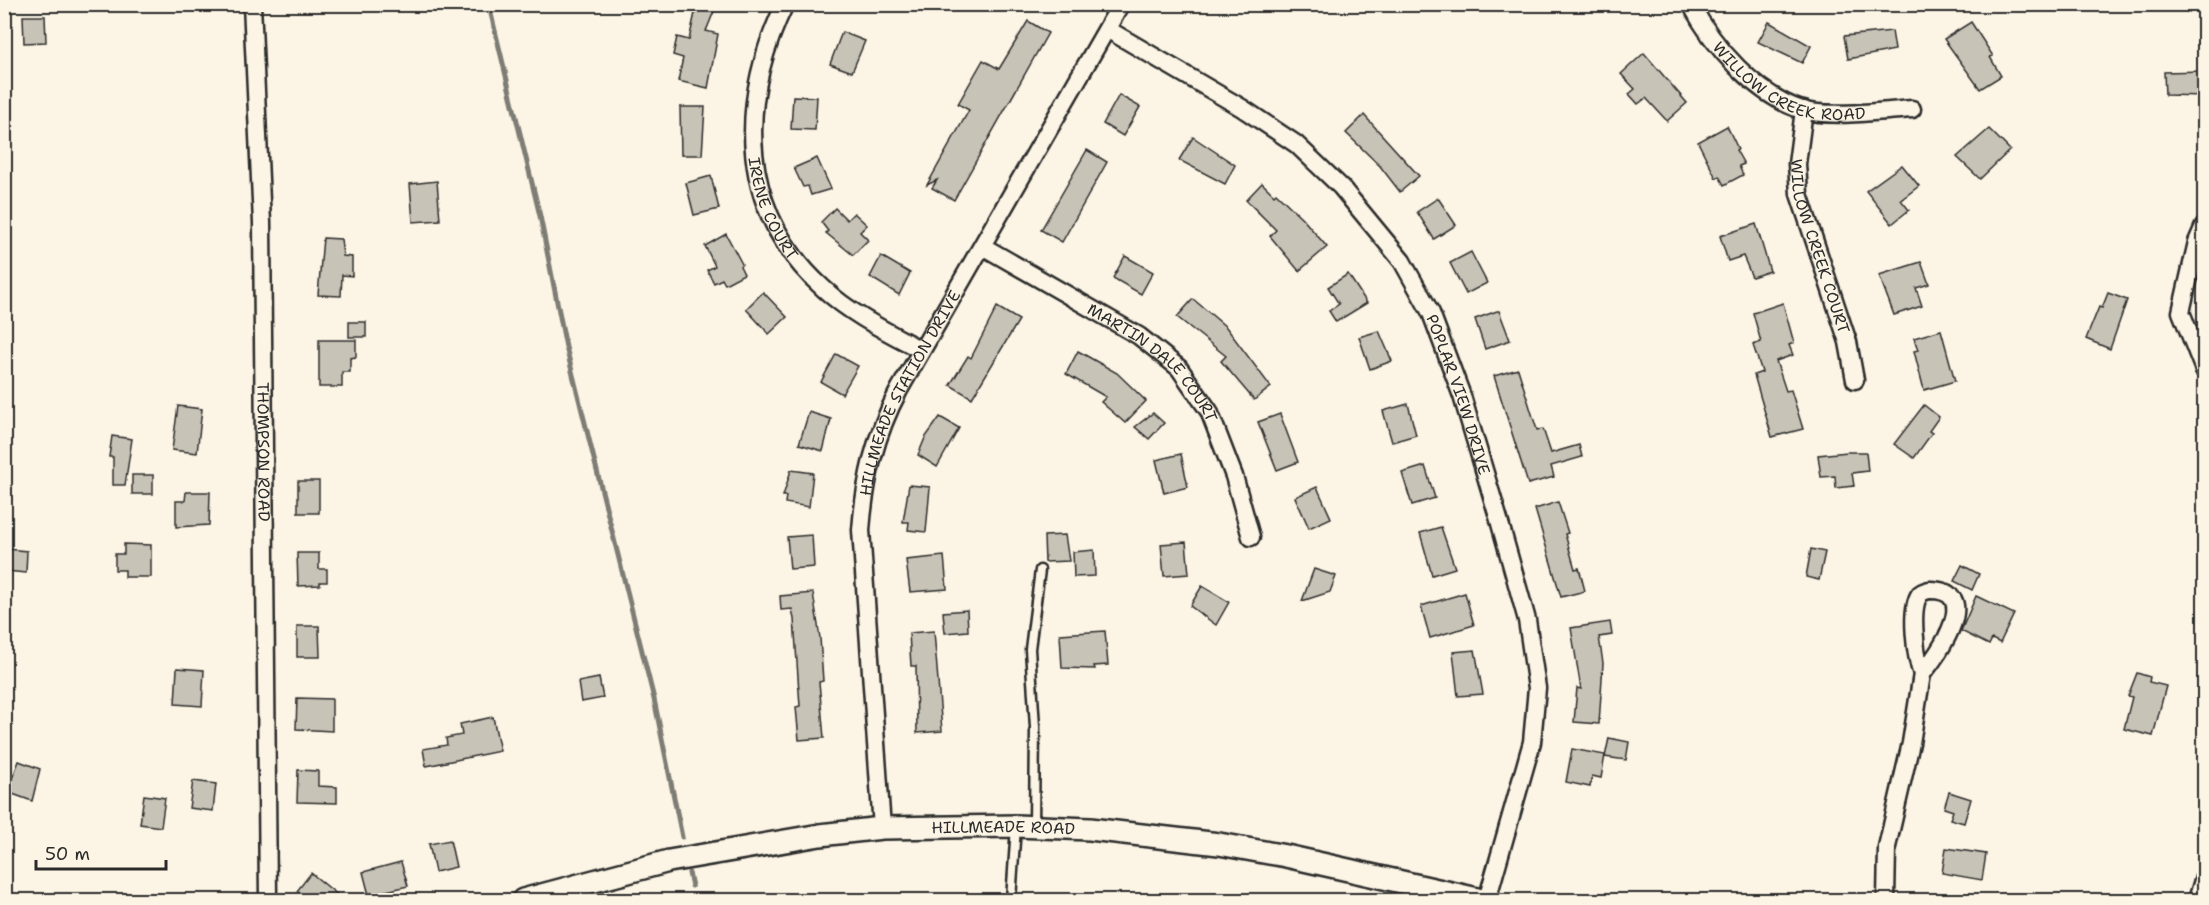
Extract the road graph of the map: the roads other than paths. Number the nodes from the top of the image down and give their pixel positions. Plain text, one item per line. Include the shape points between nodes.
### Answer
1 (252, 4) edge
2 (785, 4) edge
3 (1121, 4) edge
4 (1691, 4) edge
5 (1107, 29) junction
6 (1912, 109) dead end
7 (1804, 110) junction
8 (2205, 226) edge
9 (984, 247) junction
10 (921, 350) junction
11 (2205, 370) edge
12 (1855, 380) dead end
13 (1251, 537) dead end
14 (1040, 570) dead end
15 (1922, 674) dead end
16 (1025, 826) junction
17 (882, 828) junction
18 (2205, 877) edge
19 (268, 900) edge
20 (523, 900) edge
21 (1011, 900) edge
22 (1482, 900) edge
23 (1487, 900) edge
24 (1886, 900) edge
25 (2197, 900) edge

1 - 19 street, THOMPSON ROAD via 262,223
2 - 10 street, IRENE COURT via 762,59 752,118 754,159 772,216 789,249 822,288 851,310
3 - 5 street, HILLMEADE STATION DRIVE
4 - 7 street, WILLOW CREEK ROAD via 1708,32 1737,66 1776,98
5 - 9 street, HILLMEADE STATION DRIVE
5 - 23 street, POPLAR VIEW DRIVE via 1296,144 1341,187 1402,261 1431,313 1462,396 1499,520 1527,620 1536,677 1532,742
6 - 7 street, WILLOW CREEK ROAD
7 - 12 street, WILLOW CREEK COURT via 1797,164 1799,194 1848,342
8 - 11 street via 2197,242 2181,312
9 - 10 street, HILLMEADE STATION DRIVE
9 - 13 street, MARTIN DALE COURT via 1139,336 1179,368 1209,411 1234,476
10 - 17 street, HILLMEADE STATION DRIVE via 879,432 867,476 861,530
14 - 16 lane via 1030,649 1035,727
15 - 24 street via 1887,847
16 - 17 street, HILLMEADE ROAD
16 - 21 lane
16 - 22 street, HILLMEADE ROAD via 1101,830 1219,844 1286,855
17 - 20 street, HILLMEADE ROAD via 669,861
18 - 25 street

